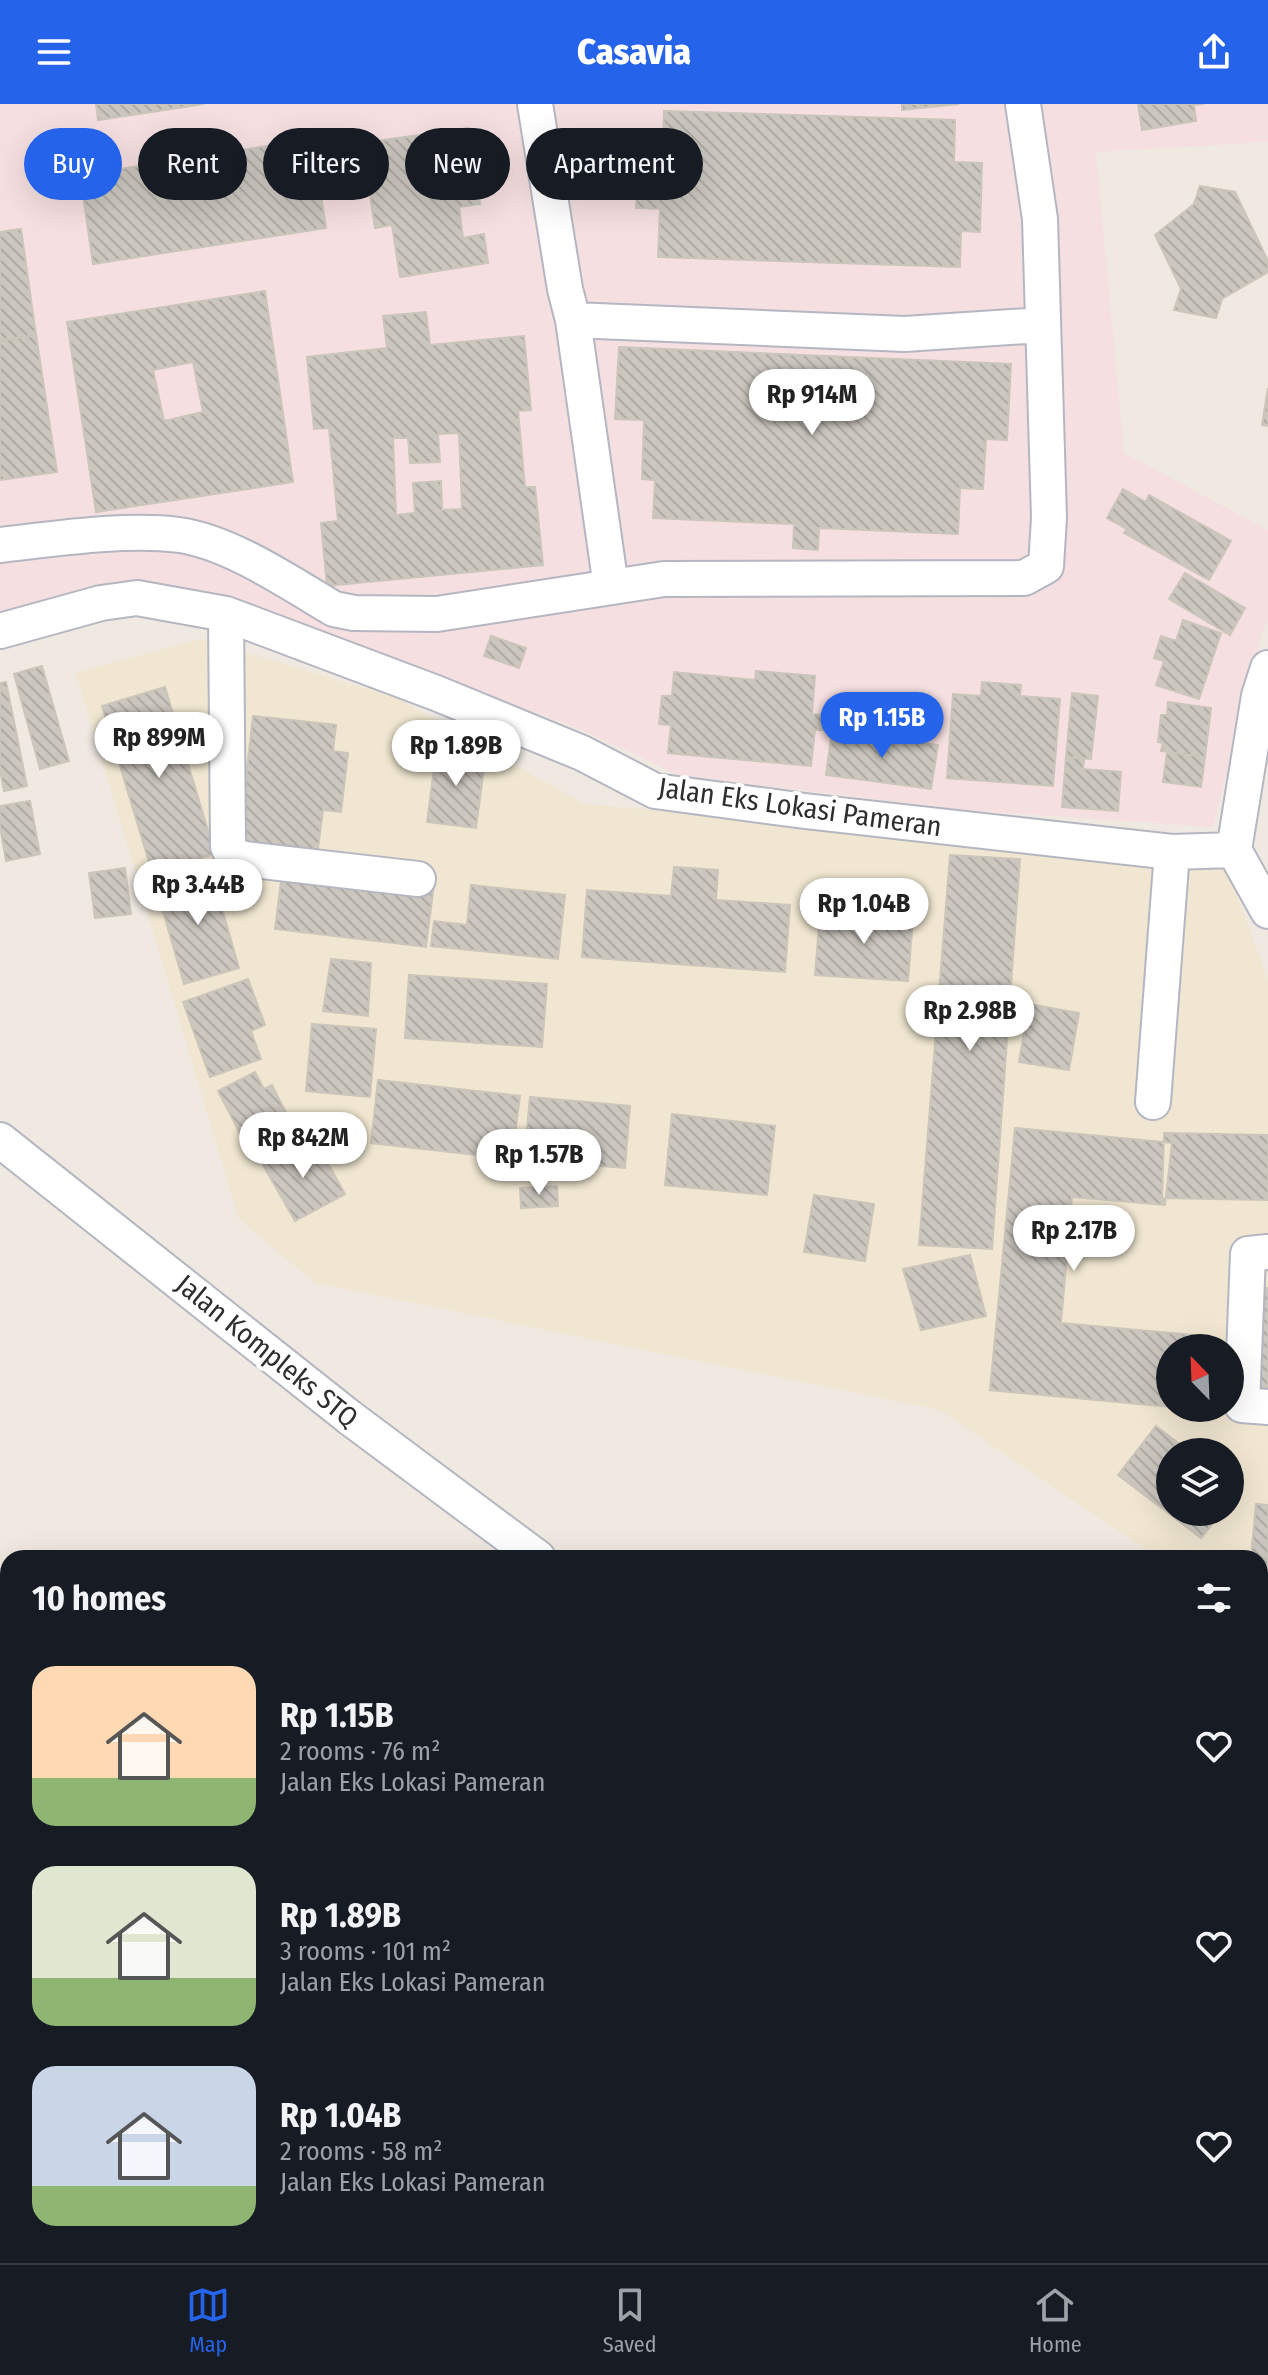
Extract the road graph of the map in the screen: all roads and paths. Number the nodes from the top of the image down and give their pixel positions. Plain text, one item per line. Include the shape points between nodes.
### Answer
1 (535, 104) edge
2 (1023, 104) edge
3 (573, 320) junction
4 (1042, 325) junction
5 (0, 545) edge
6 (611, 587) junction
7 (226, 614) junction
8 (0, 631) edge
9 (1263, 682) edge
10 (1234, 850) junction
11 (1172, 852) junction
12 (418, 879) dead end
13 (1268, 911) edge
14 (1153, 1102) dead end
15 (0, 1140) edge
16 (1268, 1252) edge
17 (1268, 1407) edge
18 (527, 1550) edge

1 - 3 street
2 - 4 street via 1040,219
3 - 4 street via 905,334
3 - 6 street
4 - 6 street via 1046,566 1024,578 664,579
5 - 6 street via 137,533 181,535 228,549 334,609 354,613 437,614
7 - 8 street, Jalan Eks Lokasi Pameran via 137,598
7 - 11 street, Jalan Eks Lokasi Pameran via 582,753 655,791
7 - 12 street via 232,855
9 - 10 street
10 - 11 street, Jalan Eks Lokasi Pameran
10 - 13 street
11 - 14 street
15 - 18 street, Jalan Kompleks STQ via 349,1417
16 - 17 street via 1248,1254 1242,1405

